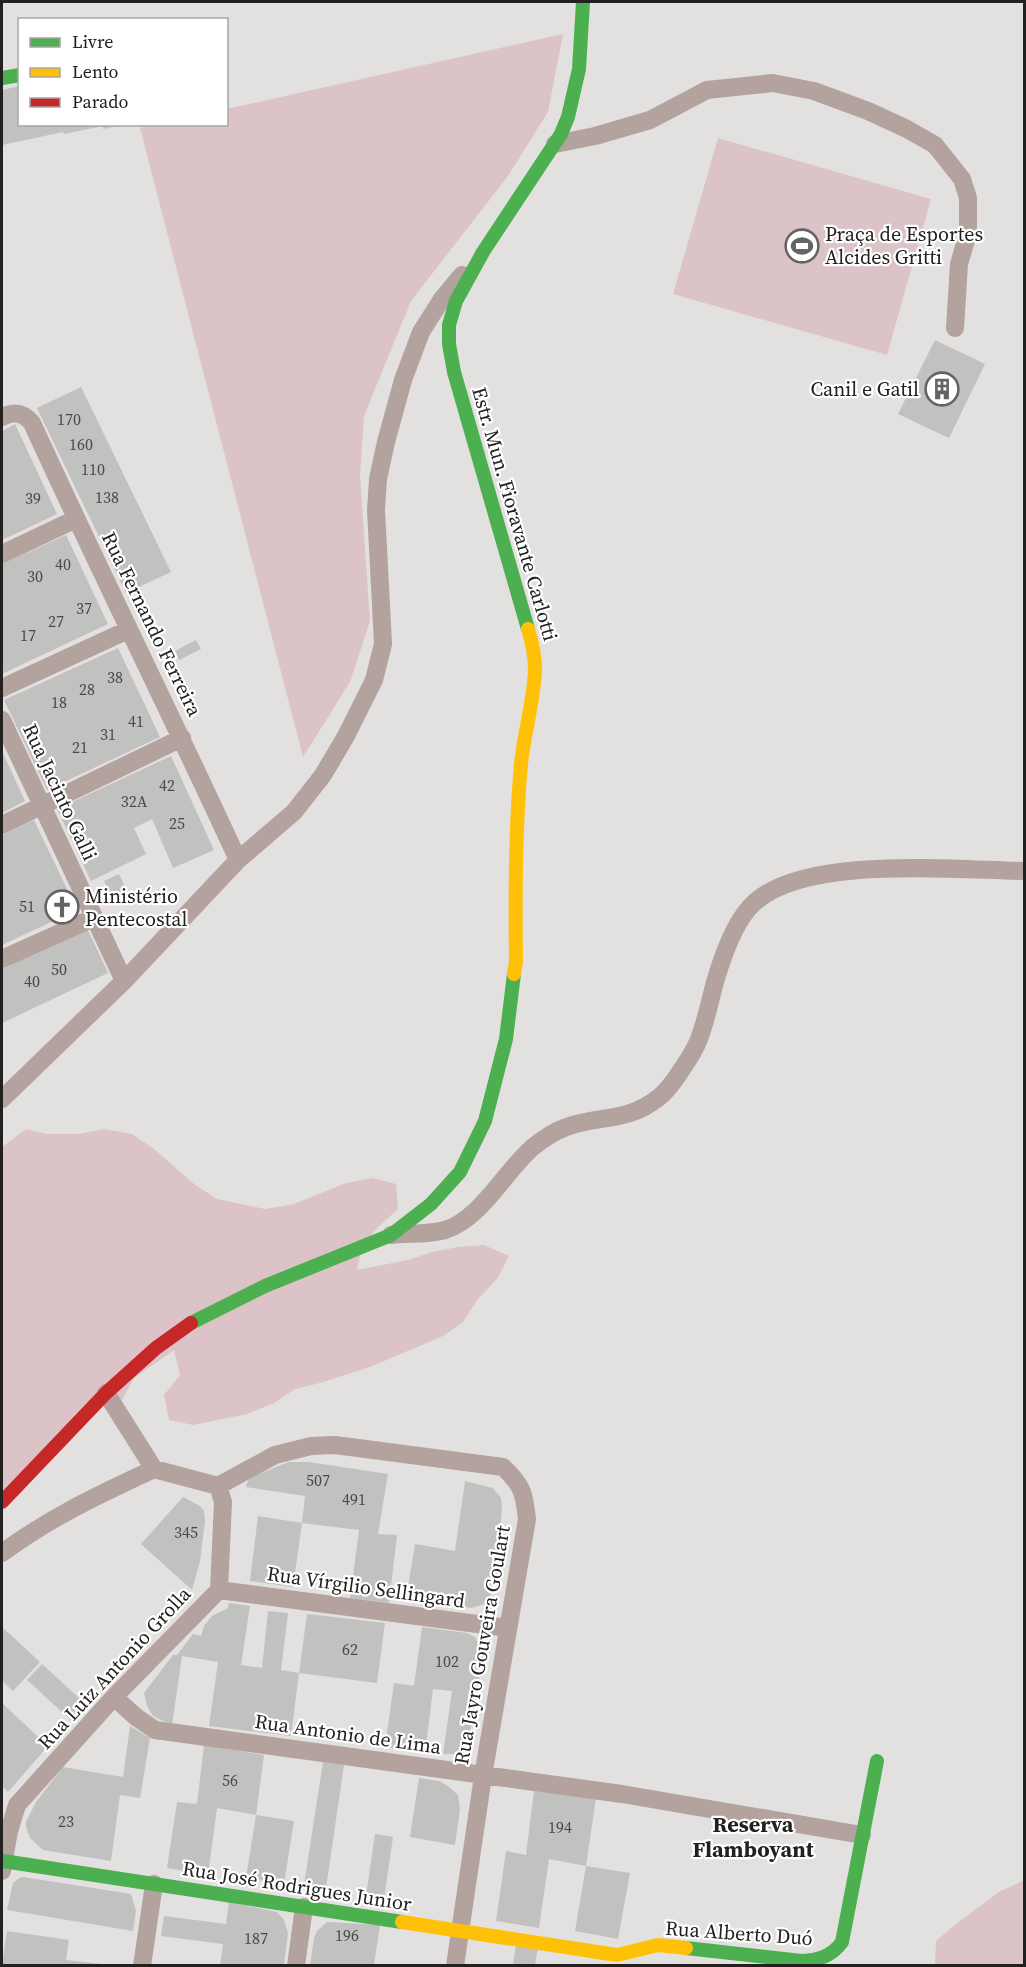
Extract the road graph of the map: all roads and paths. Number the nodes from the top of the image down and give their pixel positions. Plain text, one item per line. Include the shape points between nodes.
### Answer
1 (583, 2) edge
2 (18, 75) edge
3 (2, 78) edge
4 (555, 144) junction
5 (483, 252) junction
6 (955, 328) dead end
7 (10, 415) edge
8 (76, 519) junction
9 (2, 554) edge
10 (128, 630) junction
11 (2, 688) edge
12 (2, 720) edge
13 (182, 738) junction
14 (41, 807) junction
15 (2, 825) edge
16 (238, 861) junction
17 (1024, 871) edge
18 (93, 918) junction
19 (2, 959) edge
20 (124, 981) junction
21 (2, 1099) edge
22 (391, 1235) junction
23 (106, 1393) junction
24 (154, 1469) junction
25 (218, 1486) junction
26 (2, 1502) edge
27 (2, 1554) edge
28 (219, 1590) junction
29 (508, 1628) junction
30 (114, 1697) junction
31 (878, 1761) dead end
32 (483, 1776) junction
33 (862, 1835) junction
34 (2, 1866) edge
35 (153, 1884) junction
36 (304, 1906) junction
37 (460, 1930) junction
38 (586, 1949) joint
39 (142, 1965) edge
40 (296, 1965) edge
41 (455, 1965) edge

1 - 4 street, Estr. Mun. Fioravante Carlotti via 576,96
2 - 3 street
4 - 5 street, Estr. Mun. Fioravante Carlotti
4 - 6 street via 650,120 707,90 773,84 814,91 897,124 935,145 962,179 968,198 968,233 959,264
5 - 16 street via 442,298 421,332 386,442 376,510 383,644 374,680 323,775 294,812
5 - 22 street, Estr. Mun. Fioravante Carlotti via 456,301 449,325 449,344 534,650 536,670 517,814 516,962 506,1039 485,1121 459,1172 431,1204
7 - 8 street, Rua Fernando Ferreira via 26,416 32,423
8 - 9 street
8 - 10 street, Rua Fernando Ferreira
10 - 11 street
10 - 13 street, Rua Fernando Ferreira
12 - 14 street, Rua Jacinto Galli
13 - 14 street
13 - 16 street, Rua Fernando Ferreira
14 - 15 street
14 - 18 street, Rua Jacinto Galli
16 - 20 street
17 - 22 street via 929,868 847,872 807,877 769,891 742,918 717,974 699,1041 658,1098 630,1113 565,1127 547,1136 456,1225
18 - 19 street
18 - 20 street, Rua Jacinto Galli
20 - 21 street
22 - 23 street, Estr. Mun. Fioravante Carlotti via 265,1286 197,1319 156,1348
23 - 24 street
23 - 26 street, Estr. Mun. Fioravante Carlotti
24 - 25 street
24 - 27 street via 87,1500 34,1530
25 - 28 street, Rua Luiz Antonio Grolla via 223,1502
25 - 29 street, Rua Jayro Gouveira Goulart via 275,1455 311,1446 335,1445 503,1467 517,1480 524,1495 527,1519
28 - 29 street, Rua Vírgilio Sellingard
28 - 30 street, Rua Luiz Antonio Grolla
29 - 32 street, Rua Jayro Gouveira Goulart
30 - 32 street, Rua Antonio de Lima via 154,1730
30 - 34 street, Rua Luiz Antonio Grolla via 17,1805
31 - 33 street, Rua Alberto Duó
32 - 33 street, Rua Antonio de Lima via 622,1794
32 - 37 street, Rua Jayro Gouveira Goulart
33 - 38 street, Rua Alberto Duó via 842,1942 827,1957 802,1962 658,1945 617,1955
34 - 35 street, Rua José Rodrigues Junior
35 - 36 street, Rua José Rodrigues Junior
35 - 39 street
36 - 37 street, Rua José Rodrigues Junior
36 - 40 street
37 - 38 street, Rua José Rodrigues Junior
37 - 41 street, Rua Jayro Gouveira Goulart

